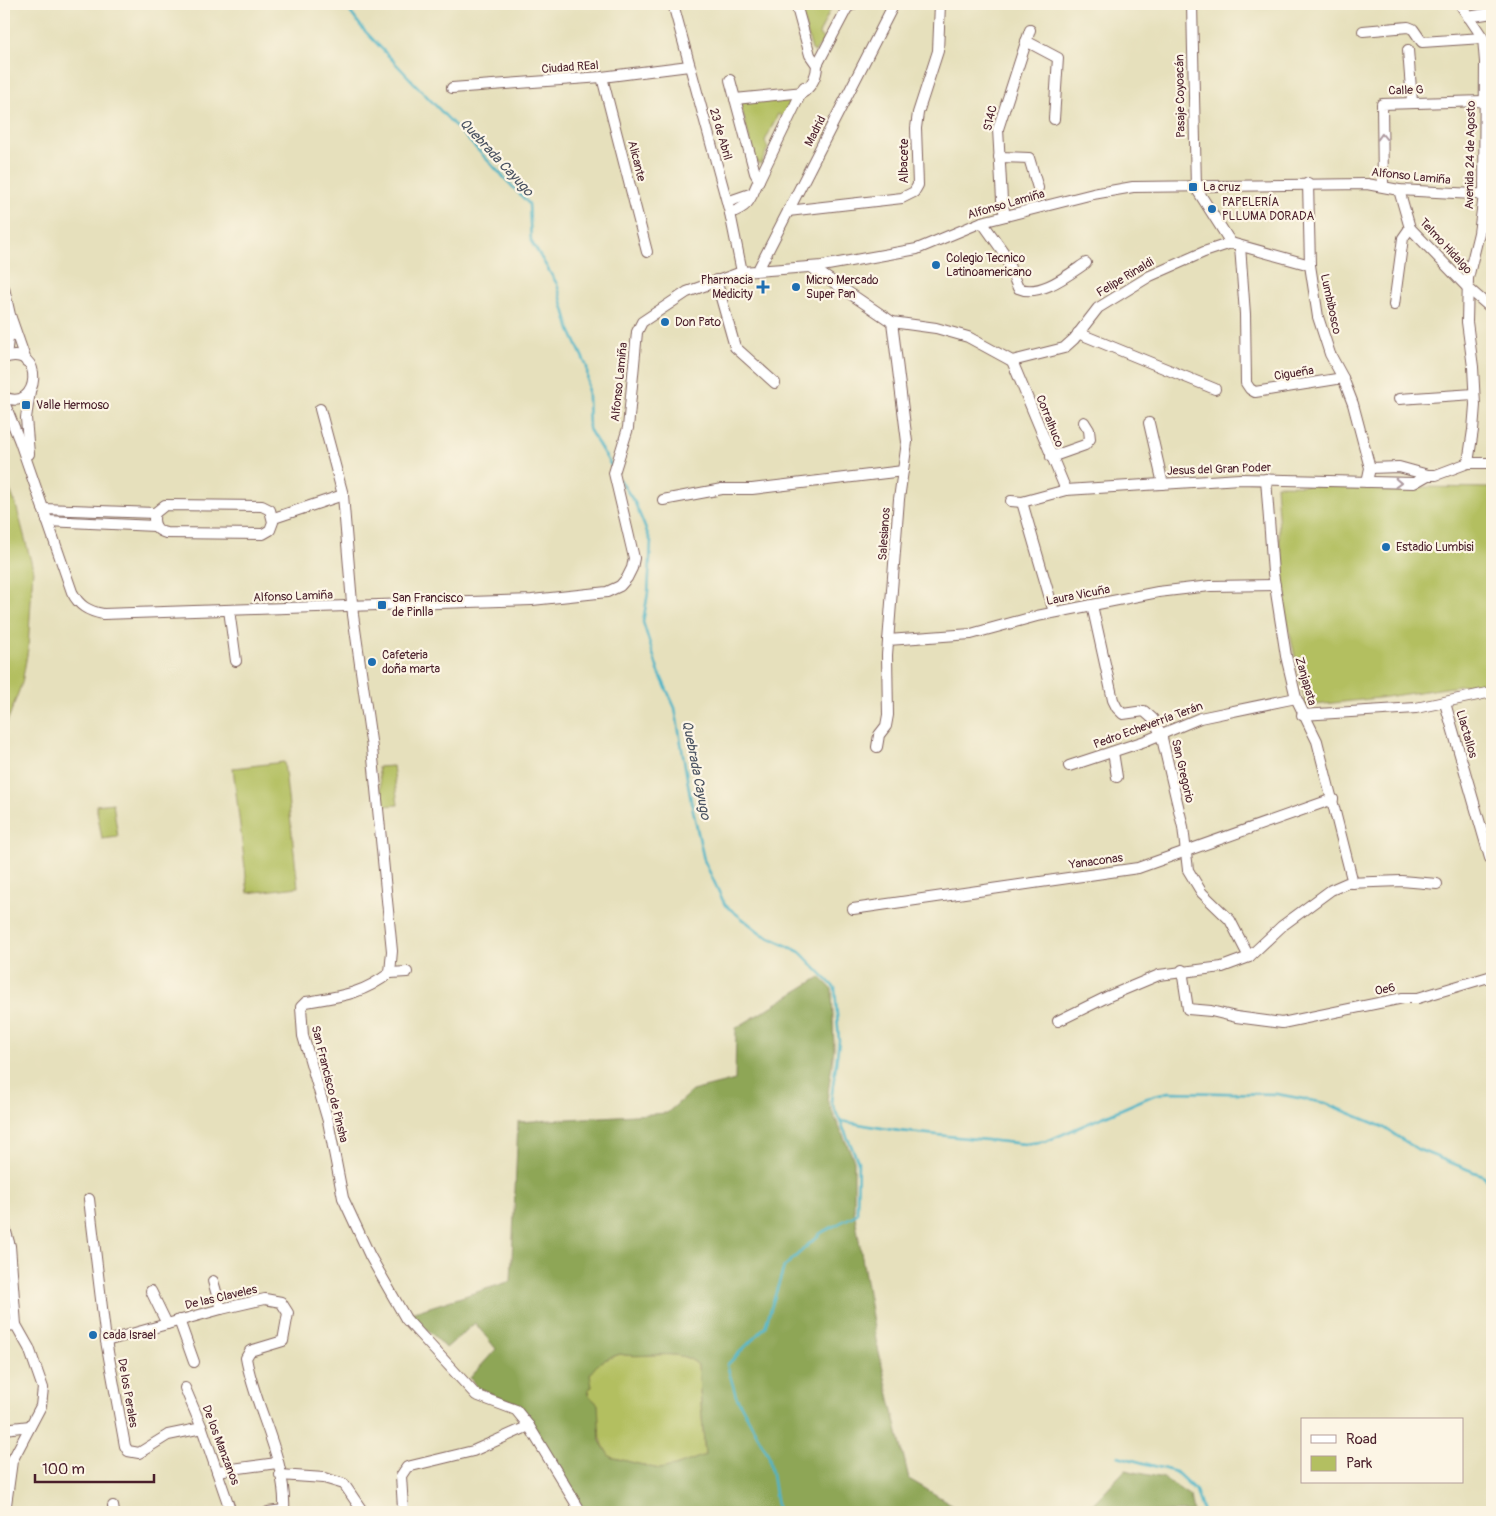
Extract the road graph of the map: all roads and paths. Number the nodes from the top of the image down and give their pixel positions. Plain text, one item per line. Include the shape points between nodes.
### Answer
1 (673, 4) edge
2 (796, 4) edge
3 (894, 4) edge
4 (940, 4) edge
5 (1192, 4) edge
6 (1460, 4) edge
7 (848, 5) edge
8 (1492, 13) edge
9 (1468, 17) junction
10 (1030, 30) dead end
11 (1363, 31) dead end
12 (1483, 38) junction
13 (1026, 41) junction
14 (1408, 50) dead end
15 (1489, 62) edge
16 (817, 65) junction
17 (689, 66) junction
18 (602, 77) junction
19 (730, 80) dead end
20 (452, 88) dead end
21 (804, 92) junction
22 (735, 98) junction
23 (1484, 101) junction
24 (1412, 102) junction
25 (1054, 119) dead end
26 (999, 157) junction
27 (759, 180) junction
28 (1308, 183) junction
29 (1383, 186) junction
30 (1038, 188) dead end
31 (1196, 188) junction
32 (1399, 190) junction
33 (752, 193) junction
34 (1488, 195) edge
35 (727, 202) junction
36 (788, 211) junction
37 (730, 213) junction
38 (1005, 216) junction
39 (982, 222) junction
40 (1410, 228) junction
41 (1236, 245) junction
42 (647, 252) dead end
43 (1086, 264) dead end
44 (1310, 265) junction
45 (811, 267) junction
46 (758, 270) junction
47 (742, 272) junction
48 (716, 280) junction
49 (4, 288) edge
50 (1468, 288) junction
51 (1394, 305) dead end
52 (1492, 309) edge
53 (7, 317) edge
54 (892, 322) junction
55 (1078, 334) junction
56 (5, 358) edge
57 (26, 361) junction
58 (1012, 361) junction
59 (1343, 378) junction
60 (775, 383) dead end
61 (1215, 389) dead end
62 (30, 391) junction
63 (1474, 394) junction
64 (4, 397) edge
65 (1399, 399) dead end
66 (4, 402) edge
67 (320, 409) dead end
68 (1084, 422) dead end
69 (1149, 423) dead end
70 (1051, 457) junction
71 (1468, 462) junction
72 (1492, 463) edge
73 (1370, 468) junction
74 (903, 471) junction
75 (1428, 475) junction
76 (1266, 480) junction
77 (1367, 482) junction
78 (1163, 484) junction
79 (1066, 490) junction
80 (37, 491) junction
81 (343, 495) junction
82 (663, 500) dead end
83 (1011, 501) dead end
84 (1022, 502) junction
85 (43, 509) junction
86 (155, 513) junction
87 (274, 518) junction
88 (47, 521) junction
89 (155, 526) junction
90 (1275, 585) junction
91 (1092, 605) junction
92 (353, 607) junction
93 (229, 610) junction
94 (1054, 612) junction
95 (888, 640) junction
96 (236, 661) dead end
97 (1492, 692) edge
98 (1296, 698) junction
99 (1444, 703) junction
100 (1302, 715) junction
101 (1162, 734) junction
102 (877, 747) dead end
103 (1113, 752) junction
104 (1069, 766) dead end
105 (1116, 777) dead end
106 (1333, 799) junction
107 (1187, 851) junction
108 (1490, 858) dead end
109 (1353, 883) junction
110 (1437, 884) dead end
111 (853, 909) dead end
112 (1249, 957) junction
113 (1182, 970) junction
114 (407, 972) dead end
115 (390, 973) junction
116 (1492, 976) edge
117 (1058, 1021) dead end
118 (89, 1199) dead end
119 (4, 1225) edge
120 (213, 1281) dead end
121 (152, 1291) dead end
122 (221, 1308) junction
123 (179, 1320) junction
124 (167, 1324) junction
125 (16, 1325) junction
126 (4, 1326) edge
127 (106, 1341) junction
128 (194, 1362) dead end
129 (185, 1388) dead end
130 (30, 1426) junction
131 (529, 1426) junction
132 (202, 1428) junction
133 (4, 1429) edge
134 (277, 1462) junction
135 (217, 1471) junction
136 (280, 1475) junction
137 (284, 1511) edge
138 (4, 1512) edge
139 (231, 1512) edge
140 (268, 1512) edge
141 (363, 1512) edge
142 (401, 1512) edge
143 (581, 1512) edge

1 - 17 street, 23 de Abril
2 - 16 street via 810,55
3 - 36 street, Madrid
4 - 36 street, Albacete via 938,51 918,113 918,185 914,192 902,198
5 - 31 street, Pasaje Coyoacán
6 - 9 street
7 - 16 street
8 - 9 street
9 - 12 street
10 - 13 street, S14C
11 - 12 street via 1408,26 1422,42
12 - 15 street, Avenida 24 de Agosto
13 - 25 street via 1058,58
13 - 26 street, S14C via 998,129
14 - 24 street
15 - 23 street, Avenida 24 de Agosto
16 - 21 street via 811,69
17 - 18 street, Ciudad REal
17 - 35 street, 23 de Abril
18 - 20 street, Ciudad REal
18 - 42 street, Alicante
19 - 22 street
21 - 22 street
21 - 27 street
22 - 27 street
23 - 24 street, Calle G
23 - 34 street, Avenida 24 de Agosto
29 -> 24 street, Calle G via 1381,106 1385,102
26 - 30 street via 1030,158
26 - 38 street, S14C
27 - 33 street
28 - 29 street, Alfonso Lamiña
28 - 31 street, Alfonso Lamiña
28 - 44 street, Lumbibosco
29 - 32 street, Alfonso Lamiña
31 - 38 street, Alfonso Lamiña via 1133,187
31 - 41 street
32 - 34 street, Alfonso Lamiña
32 - 40 street, Telmo Hidalgo
33 - 35 street
33 - 37 street via 752,200
34 - 50 street, Avenida 24 de Agosto
35 - 37 street, 23 de Abril
36 - 46 street, Madrid
37 - 47 street, 23 de Abril
38 - 39 street, Alfonso Lamiña
39 - 43 street via 1004,252 1018,288 1022,290 1046,287
39 - 45 street, Alfonso Lamiña via 917,249
40 - 50 street, Telmo Hidalgo
40 - 51 street via 1403,238
41 - 44 street
41 - 55 street, Felipe Rinaldi via 1195,255 1150,276 1098,308
41 - 59 street, Cigueña via 1245,314 1246,384 1250,390 1255,392
44 - 59 street, Lumbibosco via 1318,318 1330,354
45 - 46 street, Alfonso Lamiña
45 - 54 street
46 - 47 street, Alfonso Lamiña
47 - 48 street, Alfonso Lamiña
48 - 60 street via 735,348
48 - 92 street, Alfonso Lamiña via 687,292 642,322 637,332 628,428 615,469 634,558 632,568 620,586 606,592 532,600
49 - 53 street
50 - 52 street, Telmo Hidalgo
50 - 63 street, Avenida 24 de Agosto via 1467,322
53 - 56 street
53 - 57 street, Alfonso Lamiña
54 - 58 street via 936,328 968,337
54 - 74 street, Salesianos via 906,442
55 - 58 street, Felipe Rinaldi via 1064,348
55 - 61 street
56 - 57 street via 16,356
57 - 62 street, Alfonso Lamiña via 34,375
58 - 70 street, Corralhuco
59 - 73 street, Lumbibosco
62 - 64 street via 16,399
62 - 80 street, Alfonso Lamiña via 26,406 26,434
63 - 65 street
63 - 71 street, Avenida 24 de Agosto
66 - 80 street, Alfonso Lamiña
67 - 81 street
68 - 70 street via 1090,439 1085,445
69 - 78 street
70 - 79 street, Corralhuco
71 - 72 street, Jesus del Gran Poder
71 - 75 street, Jesus del Gran Poder
73 - 75 street via 1400,467
73 - 77 street, Lumbibosco
74 - 82 street via 752,489 722,489
74 - 95 street, Salesianos
77 -> 75 street, Jesus del Gran Poder via 1414,483
76 - 77 street, Jesus del Gran Poder
76 - 78 street, Jesus del Gran Poder
76 - 90 street, Zanjapata
78 - 79 street, Jesus del Gran Poder
79 - 84 street, Jesus del Gran Poder
80 - 85 street, Alfonso Lamiña
81 - 87 street
81 - 92 street
83 - 84 street, Jesus del Gran Poder
84 - 94 street
85 - 86 street
85 - 88 street, Alfonso Lamiña
86 - 87 street via 165,506 262,506 270,510
86 - 89 street
87 - 89 street via 272,526 263,534 166,534
88 - 89 street
88 - 93 street, Alfonso Lamiña via 76,601 91,612
90 - 91 street, Laura Vicuña via 1210,586
90 - 98 street, Zanjapata
91 - 94 street, Laura Vicuña
91 - 101 street, San Gregorio via 1117,708 1123,714 1144,711
92 - 93 street, Alfonso Lamiña
92 - 115 street via 372,748 392,951
93 - 96 street
94 - 95 street, Laura Vicuña via 971,634
95 - 102 street, Salesianos via 888,715
97 - 99 street
98 - 100 street, Zanjapata
98 - 101 street, Pedro Echeverría Terán via 1200,718
99 - 100 street via 1416,708
99 - 108 street, Llactallos
100 - 106 street, Zanjapata via 1317,741
101 - 103 street, Pedro Echeverría Terán
101 - 107 street, San Gregorio
103 - 104 street, Pedro Echeverría Terán
103 - 105 street
106 - 107 street, Yanaconas
106 - 109 street, Zanjapata
107 - 111 street, Yanaconas via 1138,868
107 - 112 street, San Gregorio via 1185,861 1194,883 1230,920
109 - 110 street via 1402,881
109 - 112 street via 1331,890 1282,926
112 - 113 street via 1222,967
113 - 116 street, Oe6 via 1188,1009 1282,1022 1402,998 1418,998
113 - 117 street via 1134,984
114 - 115 street
115 - 131 street, San Francisco de Pinsha via 370,987 350,995 306,1002 301,1008 303,1036 328,1120 343,1198 370,1256 406,1319 476,1395 516,1410
118 - 127 street, De los Perales
119 - 125 street via 10,1246
120 - 122 street
121 - 124 street
122 - 123 street, De las Claveles
122 - 134 street, De las Claveles via 265,1299 281,1302 288,1313 283,1341 250,1351 246,1358 248,1374
123 - 124 street, De las Claveles
123 - 128 street
124 - 127 street, De las Claveles
125 - 126 street
125 - 130 street via 29,1348 43,1388 41,1406
127 - 132 street, De los Perales via 123,1441 128,1451 139,1453 168,1435
129 - 132 street, De los Manzanos
130 - 133 street
130 - 138 street via 12,1461
131 - 142 street via 472,1451 407,1467 401,1476
131 - 143 street, San Francisco de Pinsha
132 - 135 street, De los Manzanos
134 - 135 street
134 - 136 street, De las Claveles
135 - 139 street, De los Manzanos
136 - 137 street, De las Claveles
136 - 141 street via 324,1478 344,1484
137 - 140 street

